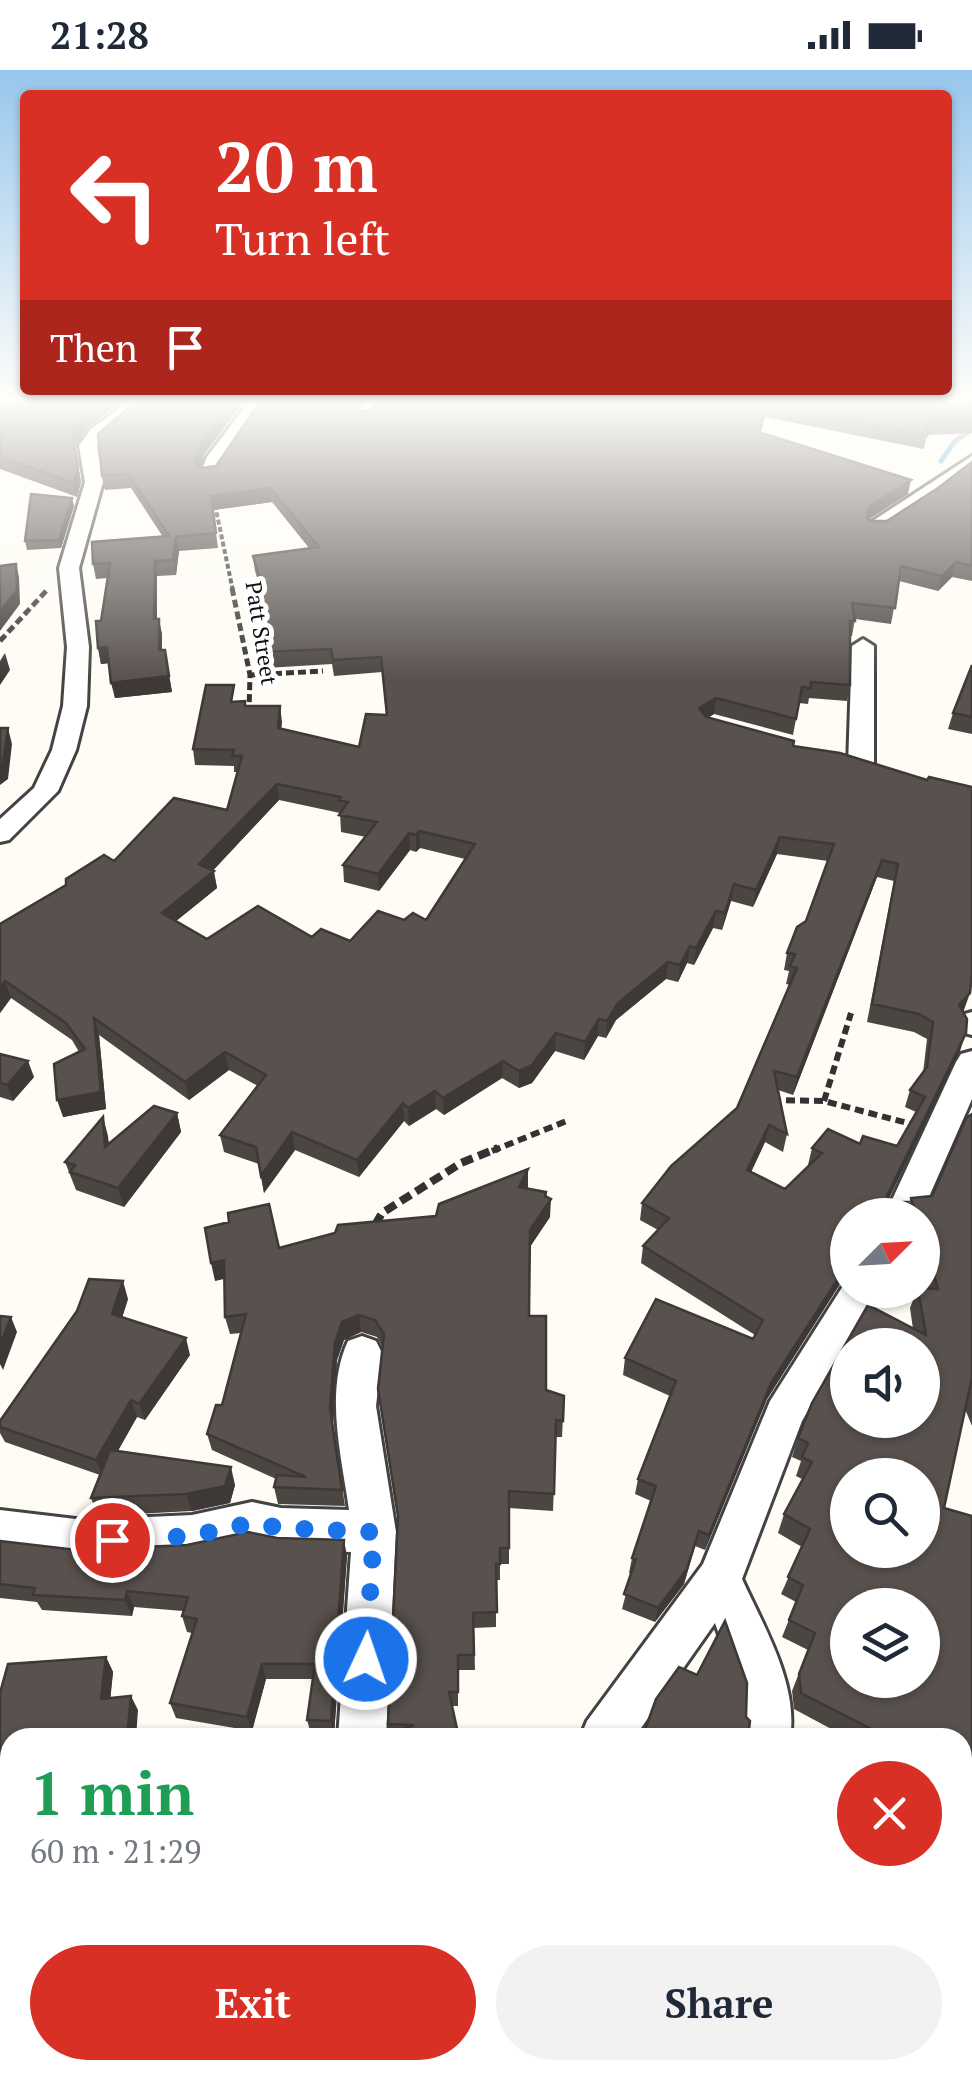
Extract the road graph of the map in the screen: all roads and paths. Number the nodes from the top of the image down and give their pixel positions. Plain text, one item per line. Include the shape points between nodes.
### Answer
1 (91, 493) edge
2 (213, 493) edge
3 (926, 493) edge
4 (875, 528) edge
5 (68, 568) junction
6 (0, 641) edge
7 (863, 646) dead end
8 (323, 671) dead end
9 (250, 675) junction
10 (248, 712) edge
11 (861, 766) edge
12 (0, 834) edge
13 (851, 1013) dead end
14 (972, 1062) edge
15 (824, 1101) junction
16 (756, 1106) edge
17 (568, 1120) dead end
18 (939, 1131) junction
19 (911, 1198) edge
20 (373, 1228) edge
21 (847, 1308) edge
22 (362, 1353) dead end
23 (0, 1530) edge
24 (374, 1532) junction
25 (719, 1580) junction
26 (363, 1728) edge
27 (611, 1728) edge
28 (770, 1728) edge

1 - 5 street
2 - 9 path, Patt Street
3 - 4 street
5 - 6 path
5 - 12 street via 78,647 64,750 45,791
7 - 11 street
8 - 9 path
9 - 10 path, Patt Street
13 - 15 path
14 - 18 street
15 - 16 path via 775,1099
15 - 18 path
17 - 20 path via 461,1163 382,1213
18 - 19 street
21 - 25 street via 784,1414
22 - 24 street via 356,1406
23 - 24 street via 84,1541 192,1536 252,1523
24 - 26 street
25 - 27 street
25 - 28 street

